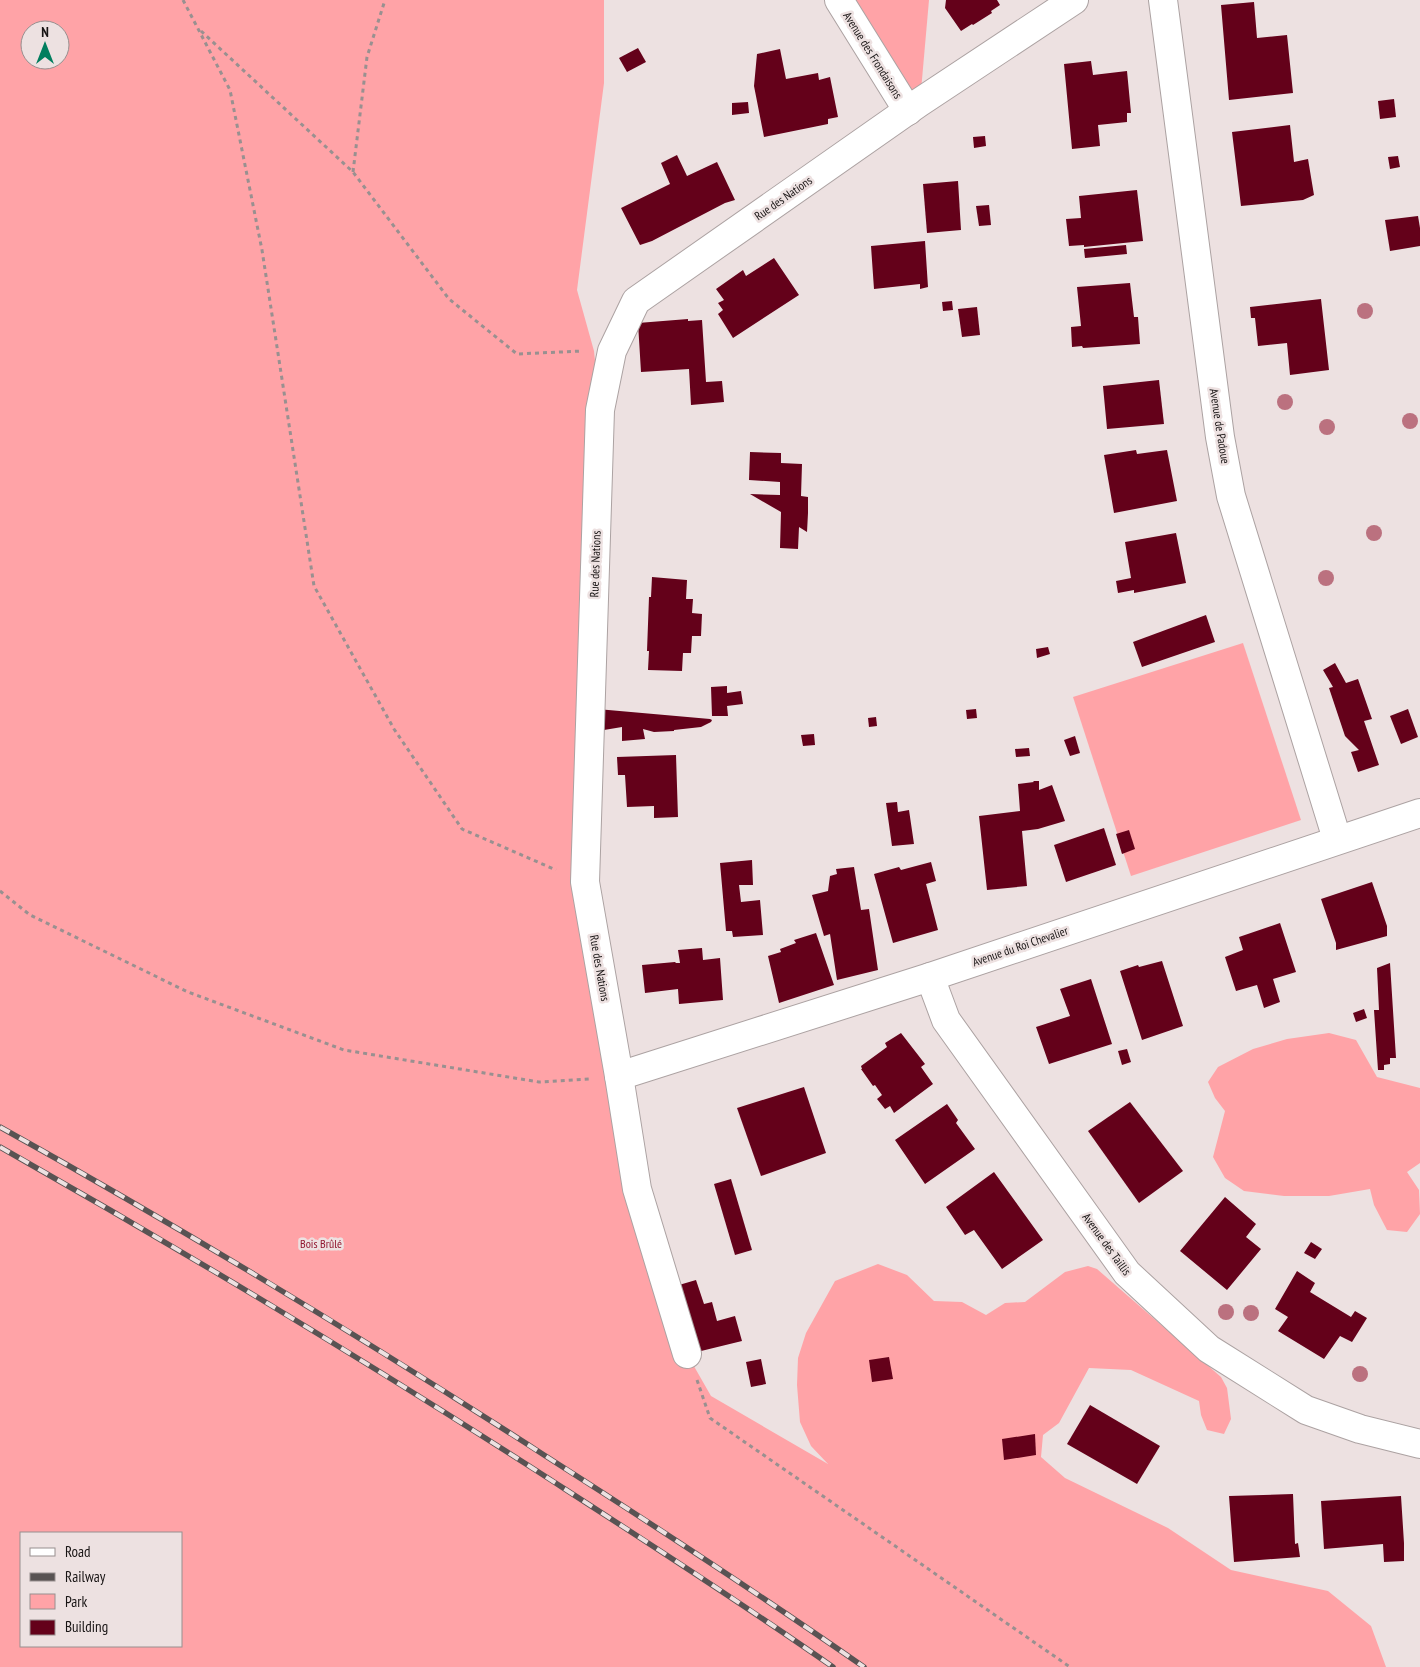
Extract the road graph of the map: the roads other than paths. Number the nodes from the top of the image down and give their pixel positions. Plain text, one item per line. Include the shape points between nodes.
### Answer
1 (839, 0) edge
2 (1074, 0) edge
3 (1163, 0) edge
4 (908, 111) junction
5 (1420, 812) edge
6 (1337, 839) junction
7 (930, 977) junction
8 (619, 1076) junction
9 (687, 1354) road end
10 (1420, 1444) edge

1 - 4 street, Avenue des Frondaisons
2 - 4 street, Rue des Nations
3 - 6 street, Avenue de Padoue via 1220,437 1231,496
4 - 8 street, Rue des Nations via 636,300 612,351 600,410 585,882
5 - 6 street, Avenue du Roi Chevalier
6 - 7 street, Avenue du Roi Chevalier
7 - 8 street, Avenue du Roi Chevalier
7 - 10 street, Avenue des Taillis via 946,1020 1127,1273 1209,1349 1306,1410 1360,1429
8 - 9 street, Rue des Nations via 637,1189

